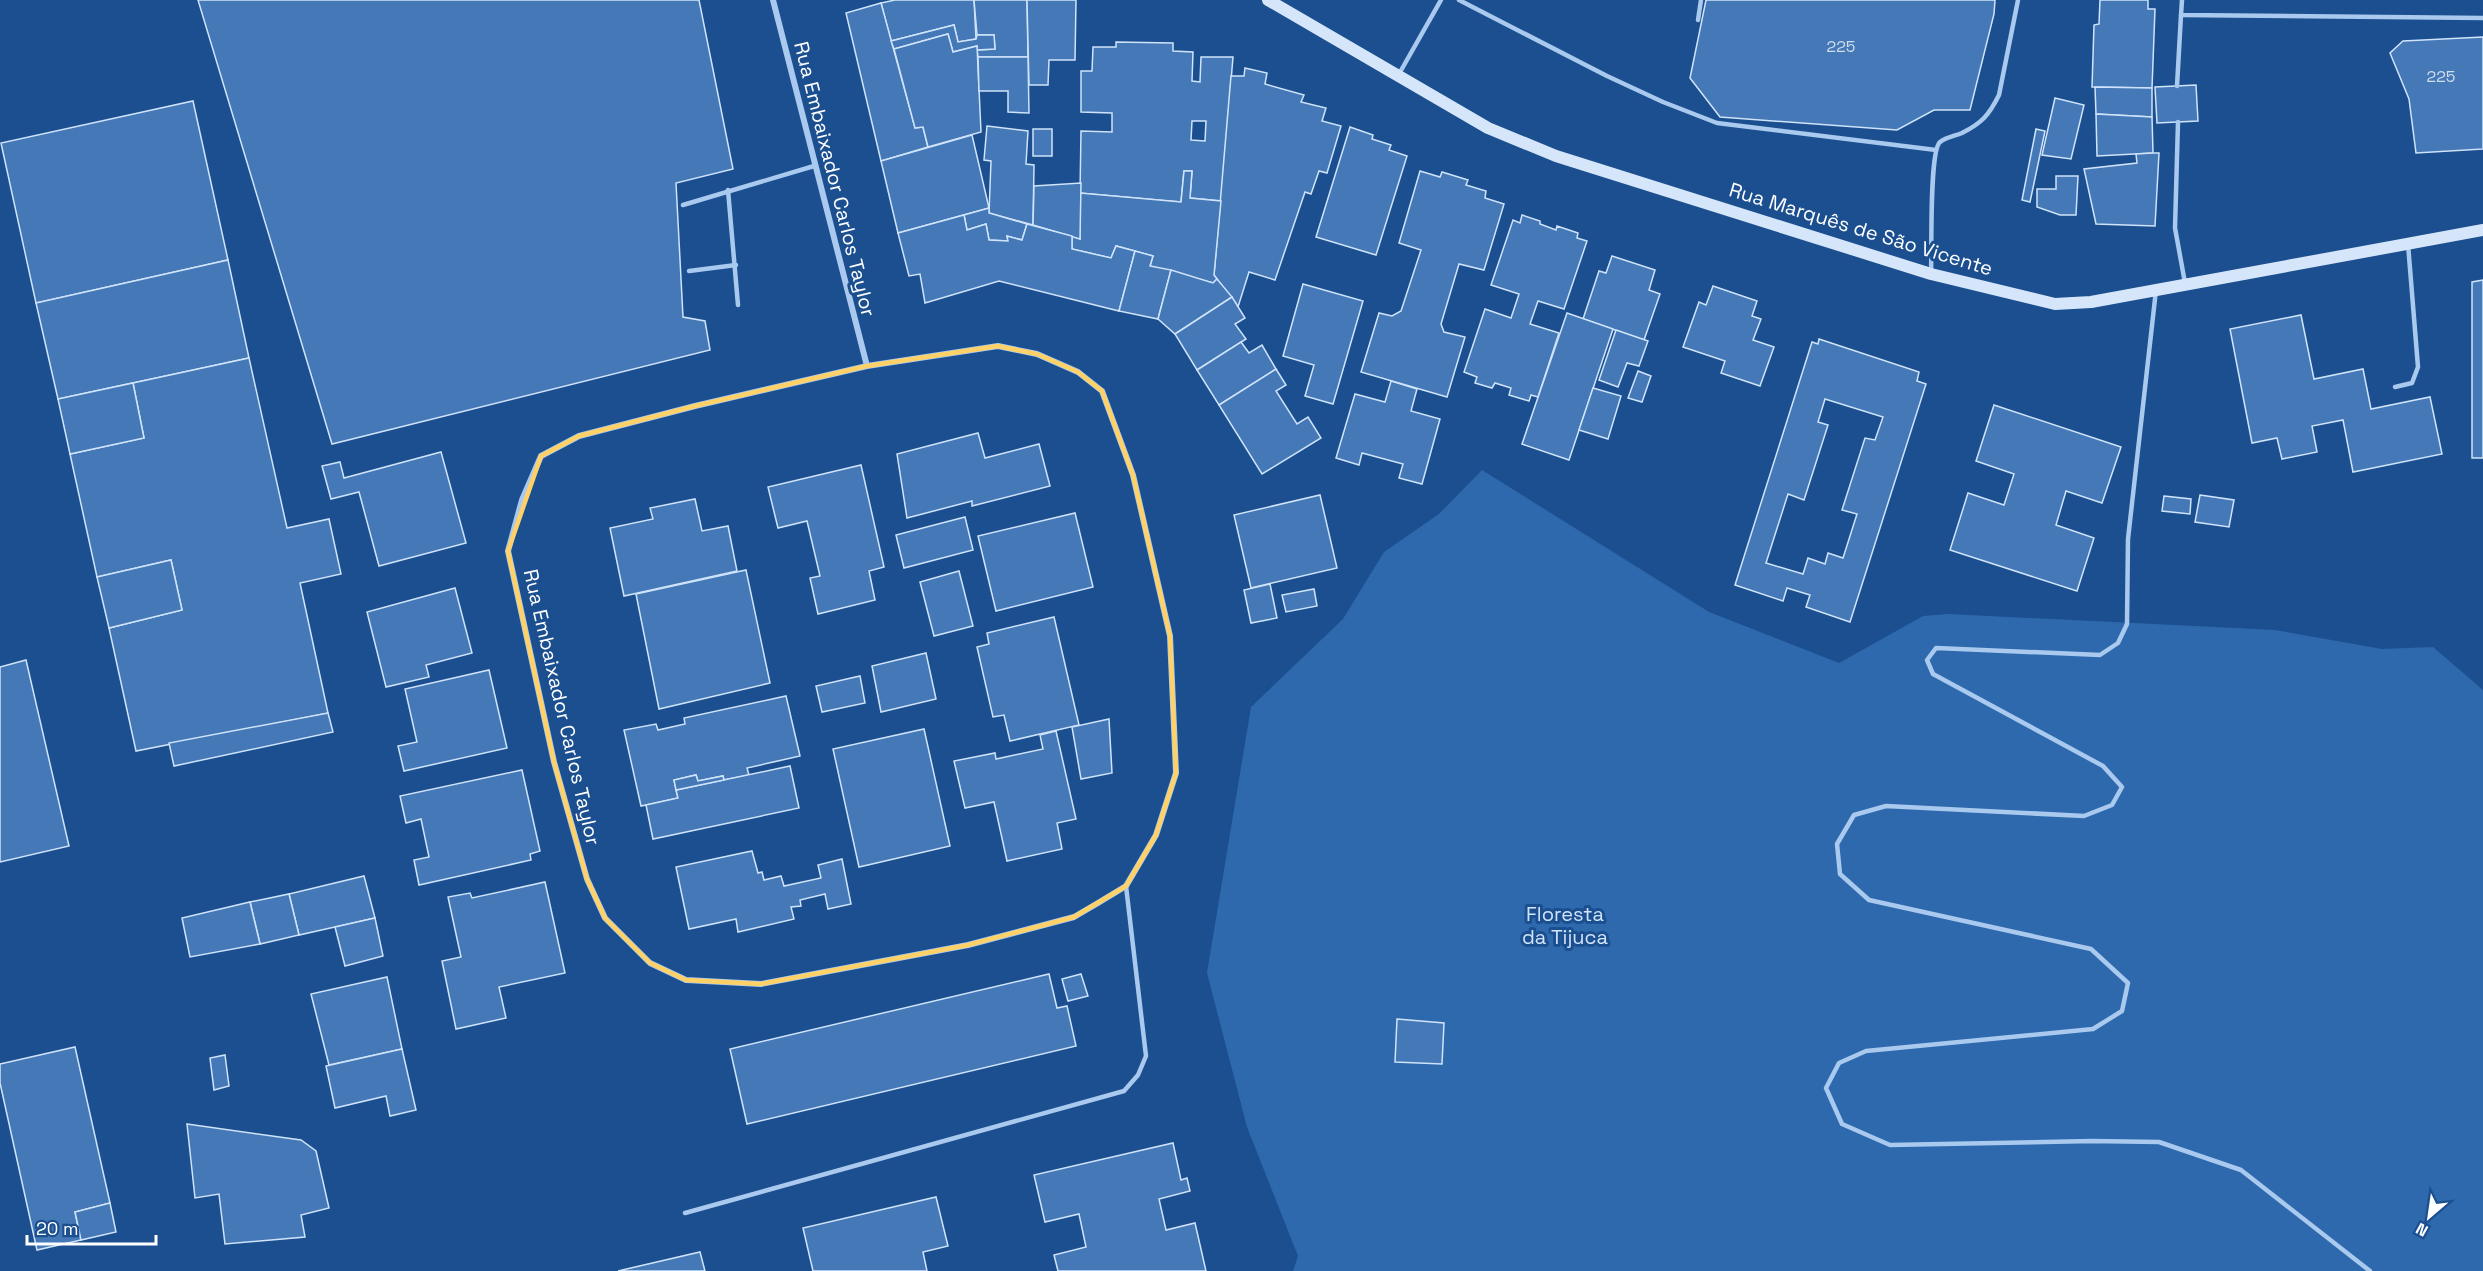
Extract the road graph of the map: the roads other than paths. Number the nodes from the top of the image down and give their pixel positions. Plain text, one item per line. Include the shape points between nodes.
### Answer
1 (772, 0) edge
2 (1268, 0) edge
3 (1441, 0) edge
4 (1459, 0) edge
5 (1701, 0) edge
6 (2018, 0) edge
7 (2182, 0) edge
8 (2181, 15) junction
9 (2483, 18) edge
10 (1698, 20) dead end
11 (1398, 76) junction
12 (2177, 86) dead end
13 (2178, 122) dead end
14 (1935, 150) junction
15 (814, 166) junction
16 (728, 190) junction
17 (683, 205) dead end
18 (2483, 230) edge
19 (2408, 244) junction
20 (736, 265) junction
21 (689, 272) dead end
22 (1931, 274) junction
23 (2186, 285) junction
24 (2156, 291) junction
25 (738, 305) dead end
26 (867, 366) junction
27 (2395, 387) dead end
28 (1126, 886) junction
29 (685, 1213) dead end
30 (2370, 1271) edge

1 - 15 street, Rua Embaixador Carlos Taylor
2 - 11 street, Rua Marquês de São Vicente
3 - 11 lane
4 - 14 lane via 1607,76 1718,123
5 - 10 lane
6 - 14 lane via 1993,109 1985,119 1940,142
7 - 8 lane
8 - 9 lane
8 - 12 lane
11 - 22 street, Rua Marquês de São Vicente via 1488,128 1556,156
13 - 23 lane via 2175,228
14 - 22 lane
15 - 16 lane
15 - 26 street, Rua Embaixador Carlos Taylor
16 - 17 lane
16 - 20 lane
18 - 19 street, Rua Marquês de São Vicente
19 - 23 street, Rua Marquês de São Vicente
19 - 27 lane via 2418,367 2412,383
20 - 21 lane
20 - 25 lane
22 - 24 street, Rua Marquês de São Vicente via 2055,304
23 - 24 street, Rua Marquês de São Vicente
24 - 30 lane via 2128,538 2127,624 2118,643 2100,655 1936,648 1927,660 1933,674 2103,766 2122,787 2112,805 2084,816 1886,806 1854,815 1837,844 1840,874 1869,900 2091,949 2128,983 2122,1011 2093,1029 1866,1051 1839,1063 1826,1088 1842,1124 1890,1145 2159,1142 2241,1170
26 - 28 street, Rua Embaixador Carlos Taylor via 998,345 1037,354 1078,372 1102,391 1133,475 1170,636 1176,773 1156,835
26 - 28 street, Rua Embaixador Carlos Taylor via 579,436 541,456 522,500 508,551 554,762 587,879 605,918 650,963 686,980 761,984 968,945 1074,916
28 - 29 lane via 1146,1056 1138,1075 1124,1091

